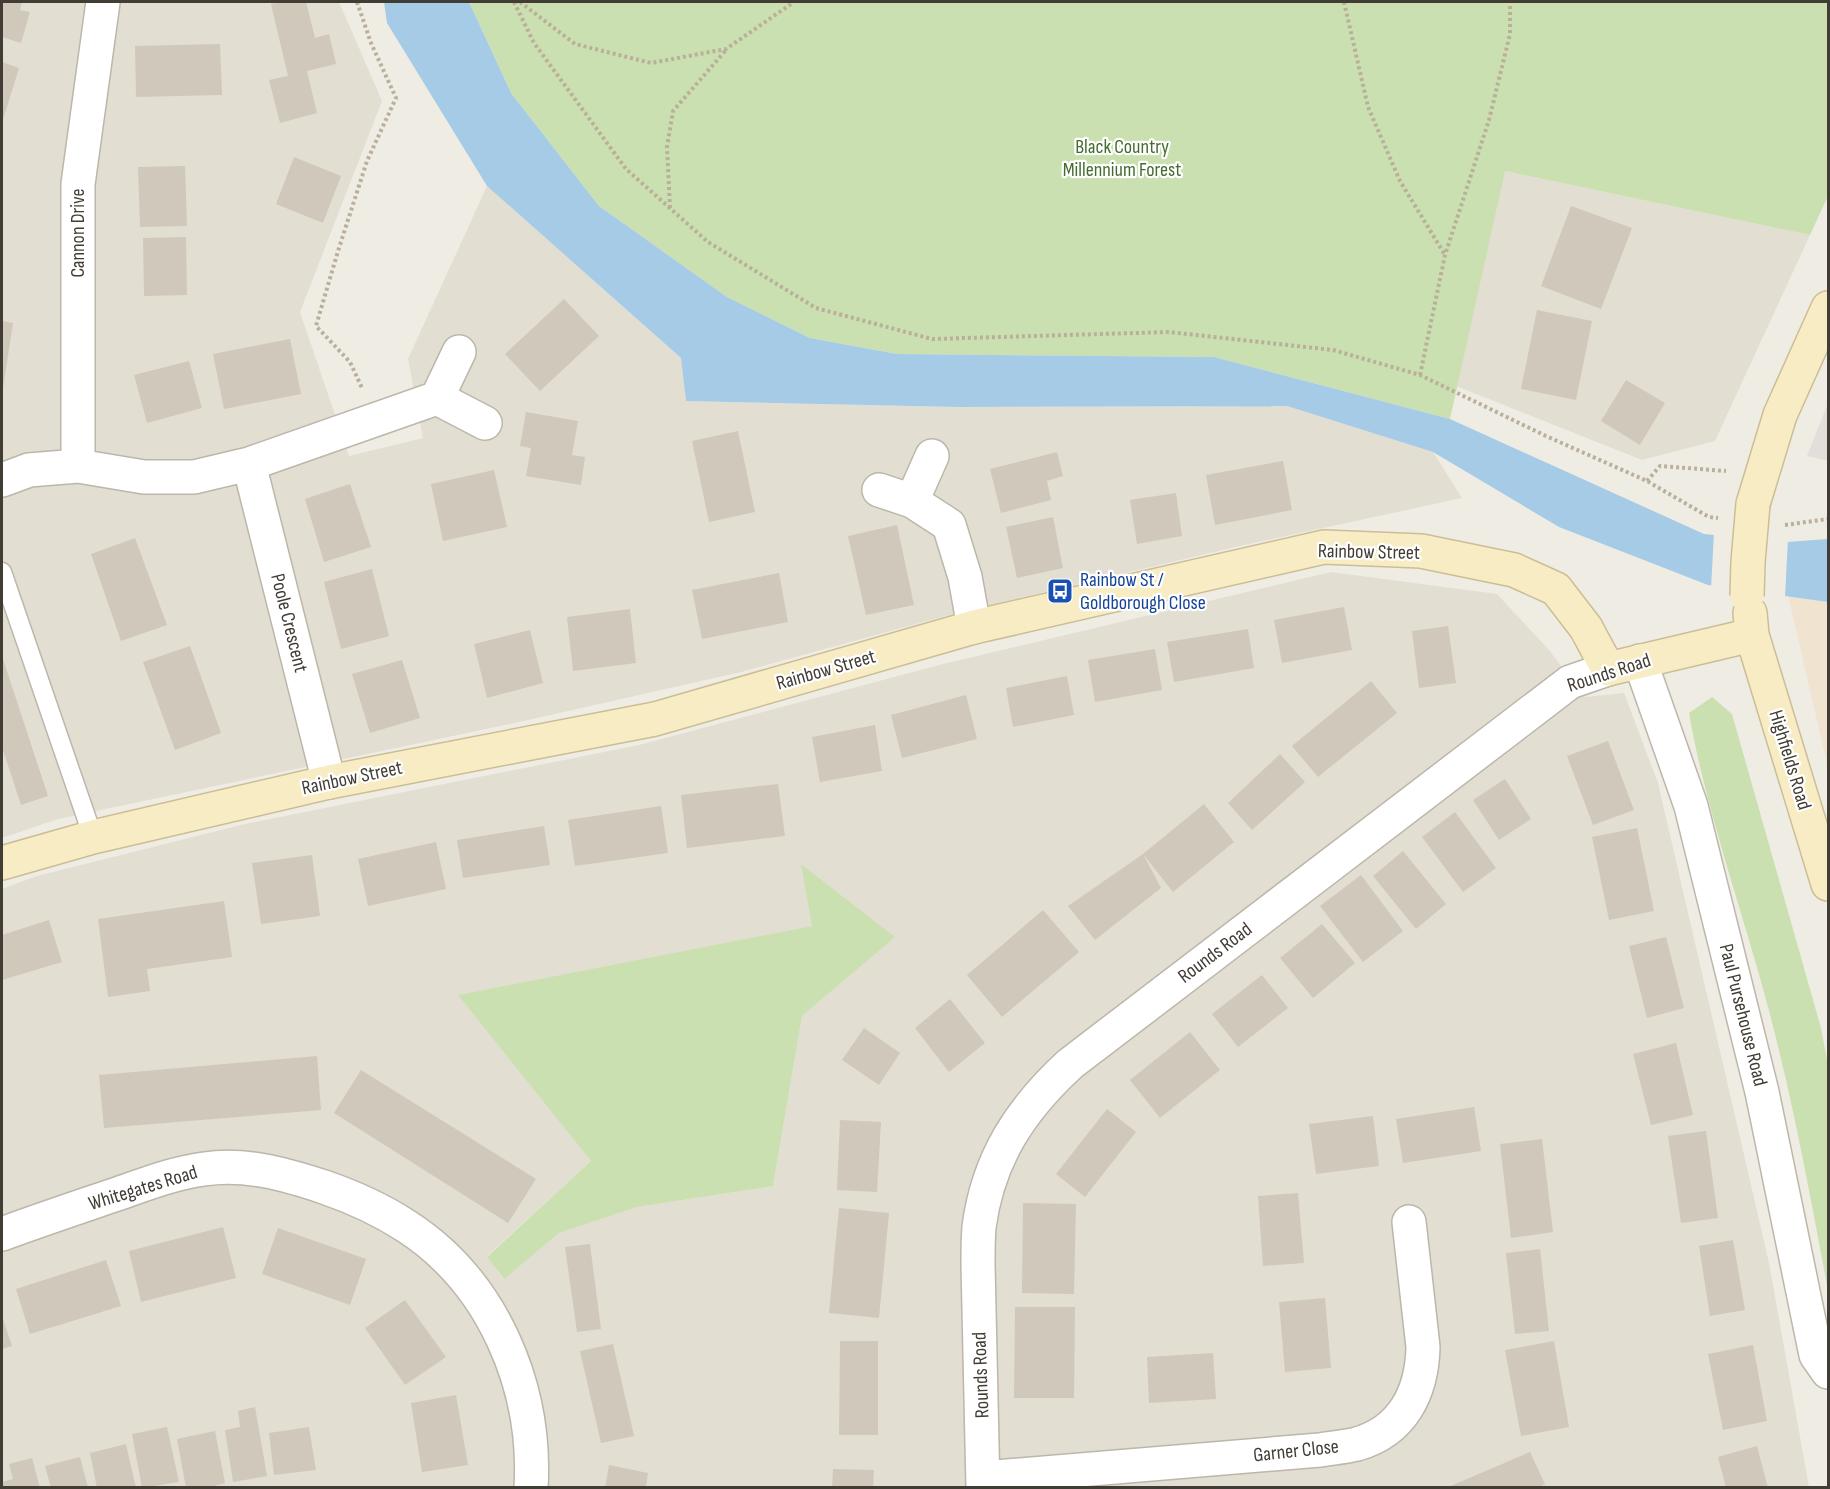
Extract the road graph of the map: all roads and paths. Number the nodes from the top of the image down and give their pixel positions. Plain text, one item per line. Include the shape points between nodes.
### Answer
1 (103, 2) edge
2 (357, 2) edge
3 (514, 2) edge
4 (520, 2) edge
5 (794, 2) edge
6 (1344, 2) edge
7 (1510, 2) edge
8 (726, 49) junction
9 (670, 208) junction
10 (1445, 255) junction
11 (1828, 308) edge
12 (459, 352) dead end
13 (1420, 375) junction
14 (437, 398) junction
15 (375, 418) junction
16 (485, 423) dead end
17 (932, 456) dead end
18 (249, 464) junction
19 (78, 466) junction
20 (2, 480) edge
21 (1647, 481) junction
22 (879, 490) dead end
23 (1763, 500) junction
24 (912, 501) junction
25 (1720, 518) dead end
26 (1828, 519) edge
27 (2, 572) edge
28 (974, 627) junction
29 (1752, 635) junction
30 (1640, 662) junction
31 (1608, 669) junction
32 (329, 782) junction
33 (93, 837) junction
34 (2, 863) edge
35 (1828, 884) edge
36 (1409, 1222) dead end
37 (2, 1234) edge
38 (1828, 1372) edge
39 (983, 1483) edge
40 (531, 1488) edge

1 - 19 street, Cannon Drive via 78,184
2 - 15 path via 396,98 367,161 316,326 350,362
3 - 9 path via 534,43 626,169
4 - 8 path via 575,44 651,63
5 - 8 path
6 - 10 path via 1368,107 1400,181
7 - 10 path via 1510,34 1489,120
8 - 9 path via 673,111 667,147
9 - 13 path via 708,242 816,308 932,339 1169,332 1333,350
10 - 13 path
11 - 23 street via 1780,415
12 - 14 street
13 - 21 path
14 - 15 street
14 - 16 street
15 - 18 street
17 - 24 street
18 - 19 street via 194,477 144,477
18 - 32 street, Poole Crescent
19 - 20 street via 29,470
21 - 23 path via 1660,466
21 - 25 path via 1709,517
22 - 24 street
23 - 26 path via 1785,525
23 - 29 street, Highfields Road, bridge via 1748,562
24 - 28 street via 949,525
27 - 33 lane
28 - 31 street, Rainbow Street via 1324,547 1421,551 1514,570 1556,589 1586,628
28 - 32 street, Rainbow Street via 655,719
29 - 30 street, Rounds Road
29 - 35 street, Highfields Road
30 - 31 street, Rounds Road
30 - 38 street, Paul Pursehouse Road via 1691,806 1762,1092 1816,1355
31 - 39 street, Rounds Road via 1570,682 1070,1064 1028,1106 999,1156 986,1191 979,1228
32 - 33 street, Rainbow Street
33 - 34 street, Rainbow Street
36 - 39 street, Garner Close via 1422,1365 1413,1399 1391,1426 1376,1436 1320,1450
37 - 40 street, Whitegates Road via 174,1175 205,1169 238,1167 293,1176 377,1209 444,1257 482,1302 500,1332 524,1396 530,1430

